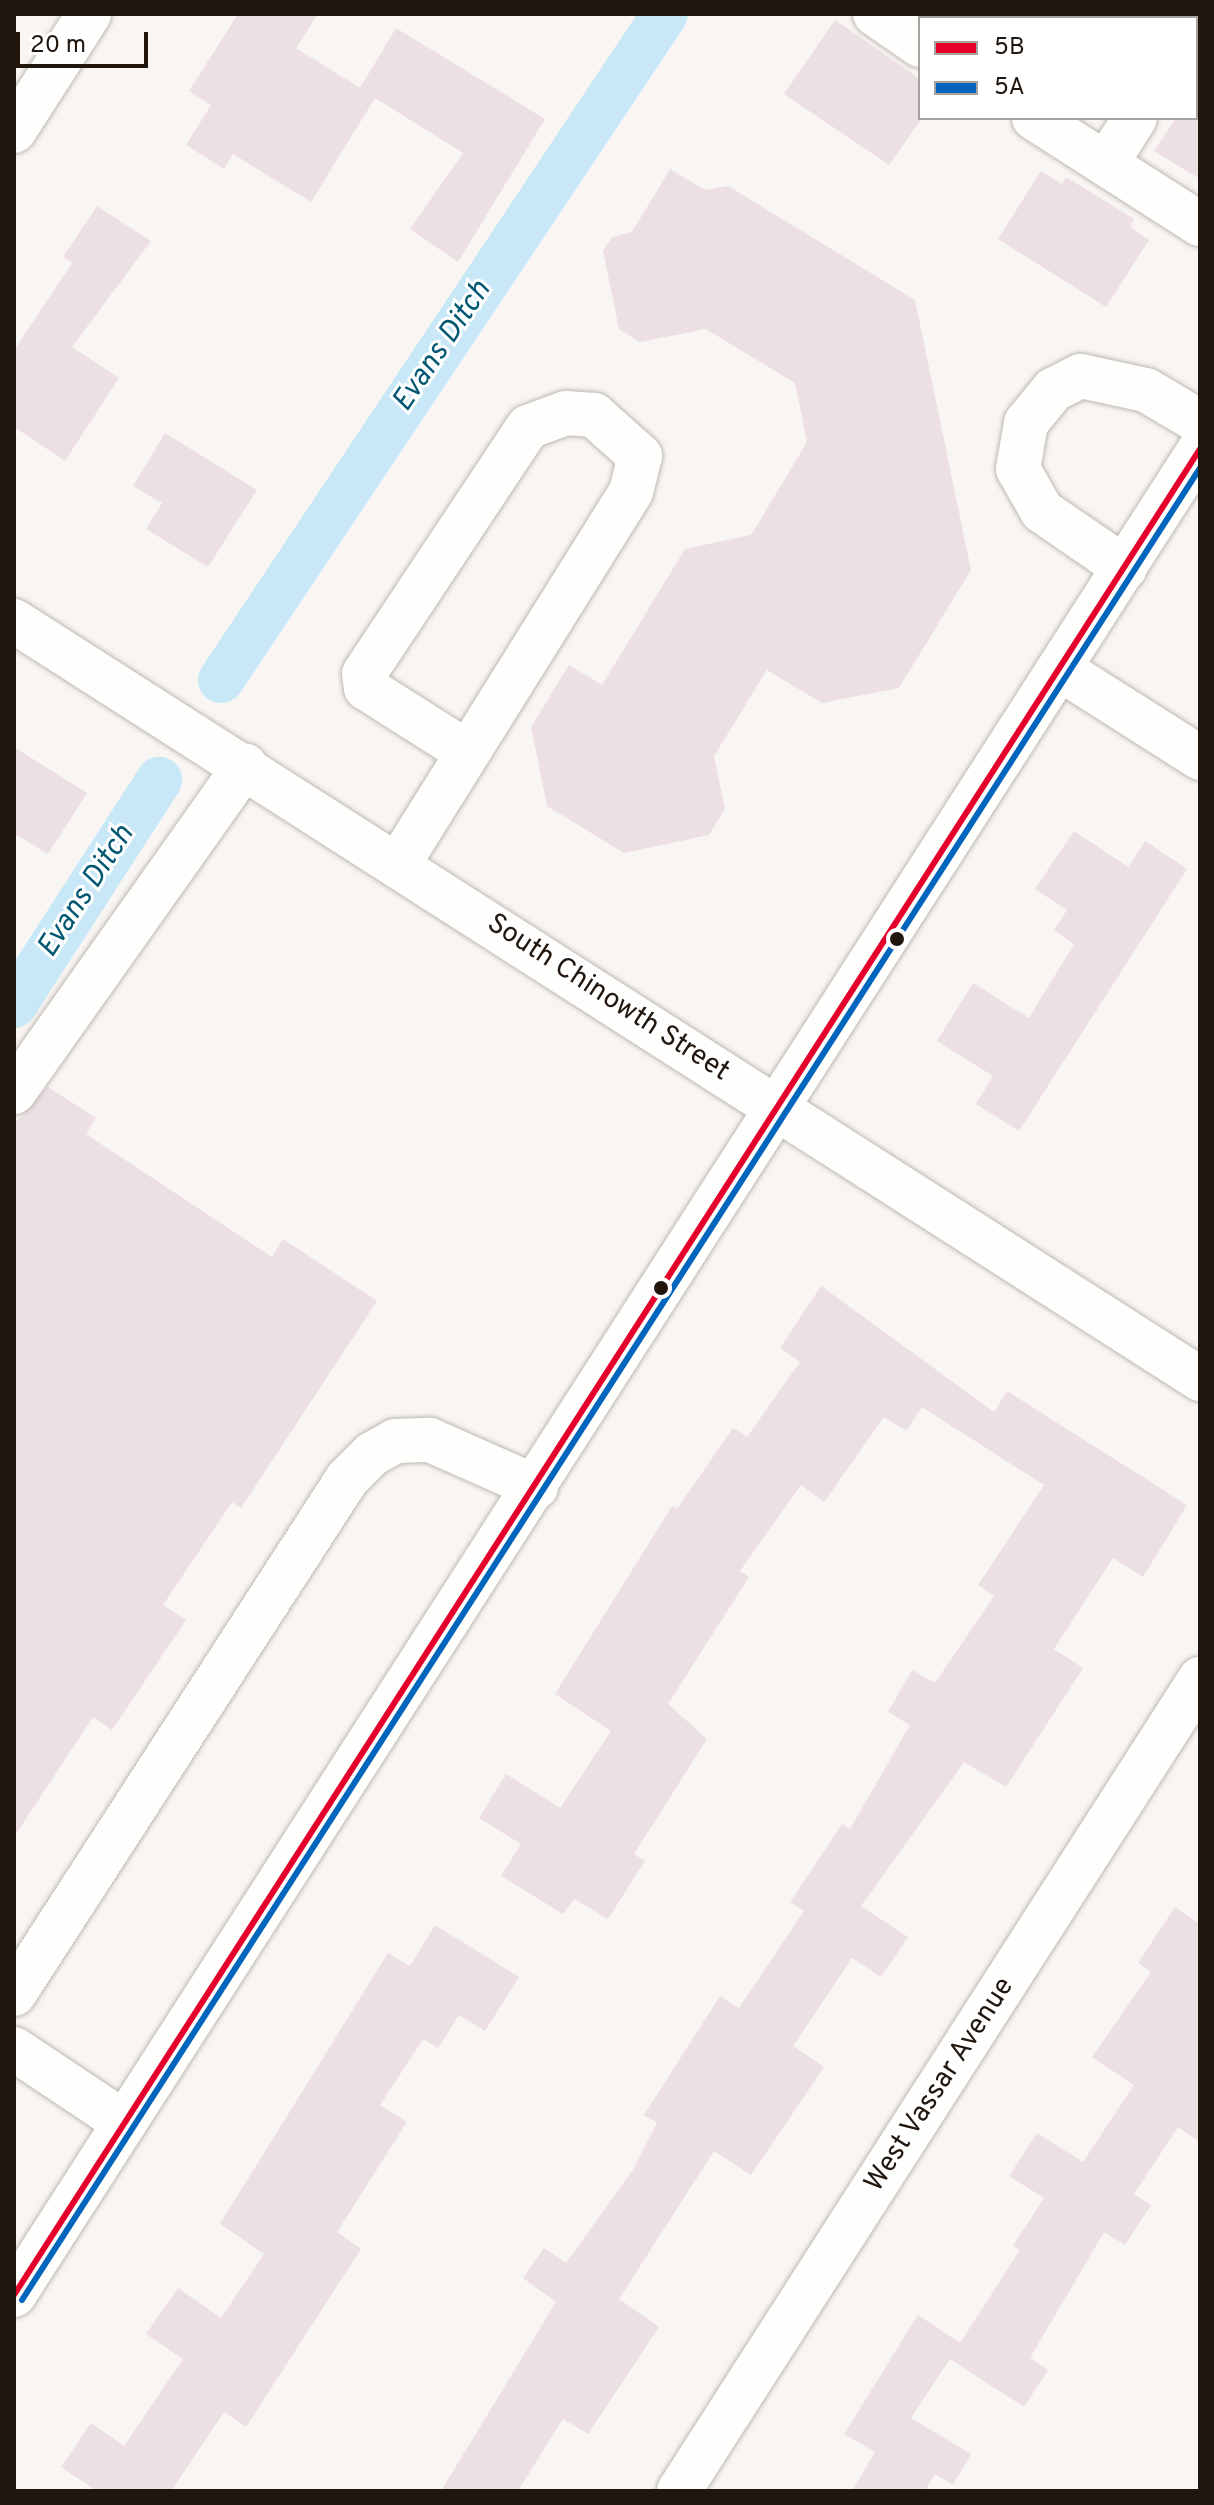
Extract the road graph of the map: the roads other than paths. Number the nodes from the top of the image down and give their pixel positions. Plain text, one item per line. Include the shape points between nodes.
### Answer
1 (89, 14) edge
2 (875, 14) edge
3 (918, 44) edge
4 (1037, 120) edge
5 (1134, 120) edge
6 (14, 131) edge
7 (1106, 164) junction
8 (1200, 224) edge
9 (1200, 422) edge
10 (1200, 449) edge
11 (1125, 568) junction
12 (14, 621) edge
13 (1060, 669) junction
14 (467, 752) junction
15 (1200, 758) edge
16 (245, 766) junction
17 (399, 863) junction
18 (14, 1092) edge
19 (778, 1107) junction
20 (1200, 1379) edge
21 (536, 1487) junction
22 (1200, 1679) edge
23 (14, 1994) edge
24 (14, 2049) edge
25 (125, 2123) junction
26 (18, 2280) edge
27 (679, 2491) edge

1 - 6 street
2 - 3 street
4 - 7 street
5 - 7 street
7 - 8 street
9 - 11 street via 1146,390 1081,376 1053,390 1026,423 1018,469 1042,511
10 - 11 street
11 - 13 street
12 - 16 street, South Chinowth Street
13 - 15 street
13 - 19 street
14 - 14 street via 631,492 640,456 594,415 566,413 528,427 364,674 366,688
14 - 17 street
16 - 17 street, South Chinowth Street
16 - 18 street
17 - 19 street, South Chinowth Street
19 - 20 street, South Chinowth Street
19 - 21 street
21 - 23 street via 430,1440 395,1441 372,1454 347,1479
21 - 25 street
22 - 27 street, West Vassar Avenue
24 - 25 street
25 - 26 street

